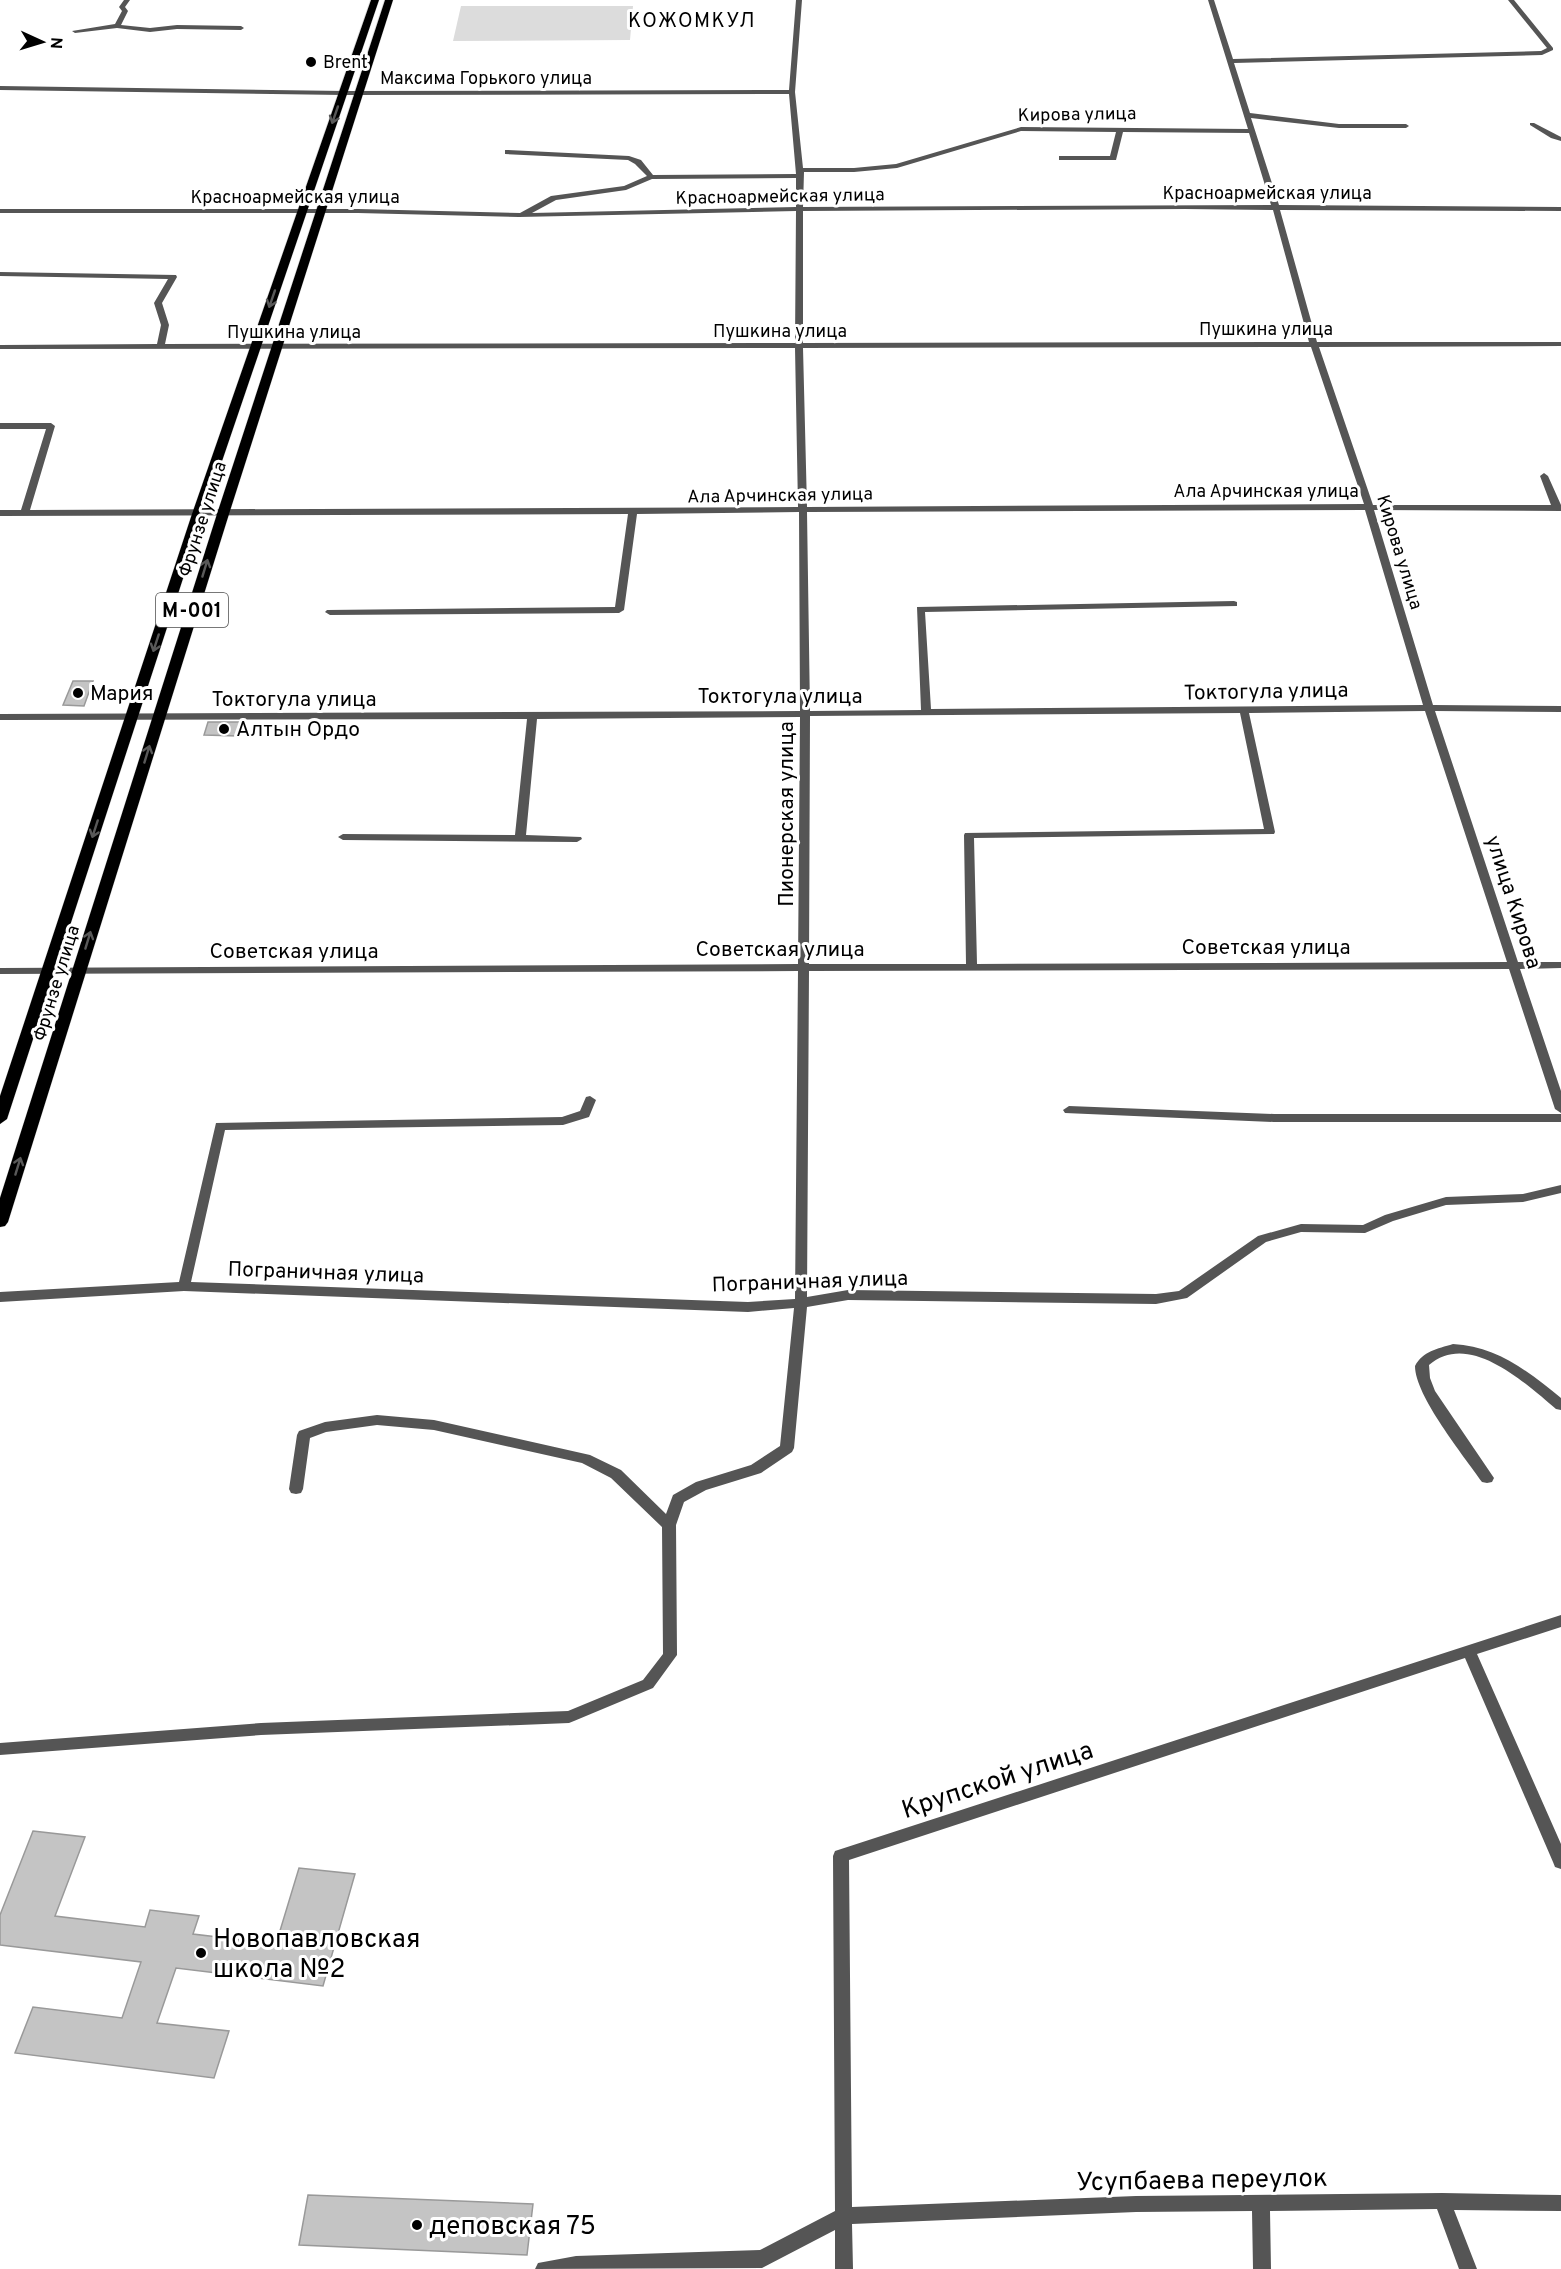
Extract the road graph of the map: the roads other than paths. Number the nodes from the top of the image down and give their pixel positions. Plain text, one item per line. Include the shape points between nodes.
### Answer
1 (127, 0) edge
2 (375, 0) edge
3 (389, 0) edge
4 (799, 0) edge
5 (1211, 0) edge
6 (1511, 0) edge
7 (117, 26) junction
8 (241, 28) dead end
9 (75, 31) dead end
10 (1231, 61) junction
11 (0, 88) edge
12 (792, 92) junction
13 (343, 93) junction
14 (358, 93) junction
15 (1247, 115) junction
16 (1532, 124) dead end
17 (1406, 126) dead end
18 (1120, 130) junction
19 (1252, 131) junction
20 (1561, 139) edge
21 (508, 152) dead end
22 (1062, 158) dead end
23 (800, 173) junction
24 (651, 177) junction
25 (1276, 208) junction
26 (1561, 208) edge
27 (800, 209) junction
28 (0, 211) edge
29 (302, 212) junction
30 (320, 212) junction
31 (519, 215) junction
32 (0, 274) edge
33 (1314, 344) junction
34 (1561, 344) edge
35 (799, 345) junction
36 (0, 347) edge
37 (160, 347) junction
38 (256, 348) junction
39 (277, 348) junction
40 (0, 426) edge
41 (1544, 476) dead end
42 (1369, 507) junction
43 (1558, 508) edge
44 (803, 511) junction
45 (633, 512) junction
46 (0, 513) edge
47 (24, 514) junction
48 (198, 514) junction
49 (223, 514) junction
50 (1234, 604) dead end
51 (330, 612) dead end
52 (1429, 708) junction
53 (1561, 709) edge
54 (1244, 710) junction
55 (926, 713) junction
56 (805, 714) junction
57 (531, 716) junction
58 (0, 717) edge
59 (132, 717) junction
60 (159, 717) junction
61 (343, 837) dead end
62 (520, 838) junction
63 (577, 838) dead end
64 (1514, 966) junction
65 (1561, 966) edge
66 (972, 968) junction
67 (803, 969) junction
68 (0, 971) edge
69 (48, 971) junction
70 (79, 971) junction
71 (590, 1100) dead end
72 (1561, 1109) edge
73 (1069, 1110) dead end
74 (1561, 1118) edge
75 (0, 1119) edge
76 (1561, 1189) edge
77 (0, 1222) edge
78 (184, 1286) junction
79 (0, 1296) edge
80 (801, 1304) junction
81 (1561, 1405) edge
82 (1487, 1478) dead end
83 (296, 1489) dead end
84 (669, 1525) junction
85 (1561, 1621) edge
86 (1469, 1652) junction
87 (0, 1749) edge
88 (1561, 1862) edge
89 (1442, 2201) junction
90 (1261, 2203) junction
91 (1561, 2203) edge
92 (843, 2216) junction
93 (544, 2269) edge
94 (844, 2269) edge
95 (1262, 2269) edge
96 (1468, 2269) edge

1 - 7 street
2 - 13 main road, Фрунзе улица / M-001
3 - 14 main road, Фрунзе улица / M-001
4 - 12 street, Пионерская улица
5 - 10 street, Кирова улица
6 - 10 street via 1551,49 1542,53
7 - 8 street via 150,30
7 - 9 street
10 - 15 street, Кирова улица
11 - 13 street, Максима Горького улица
12 - 14 street, Максима Горького улица
12 - 23 street, Пионерская улица
13 - 14 street, Максима Горького улица
13 -> 29 main road, Фрунзе улица / M-001
14 - 30 main road, Фрунзе улица / M-001
15 - 17 street via 1339,126
15 - 19 street, Кирова улица
16 - 20 street
18 - 19 street, Кирова улица
18 - 22 street via 1113,158
18 - 23 street, Кирова улица via 1021,129 897,166
19 - 25 street, Кирова улица
21 - 24 street via 629,158
23 - 24 street, Кирова улица
23 - 27 street, Пионерская улица
24 - 31 street via 626,188 554,198
25 - 26 street, Красноармейская улица
25 - 27 street, Красноармейская улица
25 - 33 street, Кирова улица
27 - 31 street, Красноармейская улица
27 - 35 street, Пионерская улица
28 - 29 street, Красноармейская улица
29 - 30 street, Красноармейская улица
29 -> 38 main road, Фрунзе улица / M-001
30 - 31 street, Красноармейская улица
30 - 39 main road, Фрунзе улица / M-001
32 - 37 street via 173,277 158,303 165,326
33 - 34 street, Пушкина улица
33 - 35 street, Пушкина улица
33 - 42 street, Кирова улица
35 - 39 street, Пушкина улица
35 - 44 street, Пионерская улица
36 - 37 street, Пушкина улица
37 - 38 street, Пушкина улица
38 - 39 street, Пушкина улица
38 - 48 main road, Фрунзе улица / M-001
39 - 49 main road, Фрунзе улица / M-001
40 - 47 street via 51,426
41 - 43 street
42 - 43 street, Ала Арчинская улица
42 - 44 street, Ала Арчинская улица
42 - 52 street, Кирова улица
44 - 45 street, Ала Арчинская улица
44 - 56 street, Пионерская улица
45 - 49 street, Ала Арчинская улица
45 - 51 street via 619,610
46 - 47 street, Ала Арчинская улица
47 - 48 street, Ала Арчинская улица
48 - 49 street, Ала Арчинская улица
48 -> 59 main road, Фрунзе улица / M-001
60 -> 49 main road, Фрунзе улица / M-001
50 - 55 street via 920,609
52 - 53 street, Токтогула улица
52 - 54 street, Токтогула улица
52 - 64 street, улица Кирова
54 - 55 street, Токтогула улица
54 - 66 street via 1270,832 969,835
55 - 56 street, Токтогула улица
56 - 57 street, Токтогула улица
56 - 67 street, Пионерская улица
57 - 60 street, Токтогула улица
57 - 62 street
58 - 59 street, Токтогула улица
59 - 60 street, Токтогула улица
59 -> 69 main road, Фрунзе улица / M-001
70 -> 60 main road, Фрунзе улица / M-001
61 - 62 street
62 - 63 street
64 - 65 street, Советская улица
64 - 66 street, Советская улица
64 - 72 street, улица Кирова
66 - 67 street, Советская улица
67 - 70 street, Советская улица
67 - 80 street, Пионерская улица
68 - 69 street, Советская улица
69 - 70 street, Советская улица
69 - 75 main road, Фрунзе улица / M-001
77 -> 70 main road, Фрунзе улица / M-001
71 - 78 street via 585,1114 563,1121 220,1125
73 - 74 street via 1274,1118
76 - 80 street, Пограничная улица via 1523,1198 1446,1201 1365,1229 1301,1228 1262,1239 1182,1295 1156,1299 848,1295
78 - 79 street, Пограничная улица
78 - 80 street, Пограничная улица via 748,1307
80 - 84 street, Пионерская улица via 787,1448 756,1469 701,1486 678,1499
81 - 82 street via 1496,1358 1481,1353 1446,1350 1423,1362 1421,1373 1432,1397
83 - 84 street via 304,1435 325,1427 376,1420 434,1425 585,1459 616,1474
84 - 87 street via 670,1655 648,1684 569,1717 261,1729
85 - 86 street, Крупской улица
86 - 88 street
86 - 92 street, Крупской улица via 842,1856
89 - 90 street, Усупбаева переулок
89 - 91 street, Усупбаева переулок
89 - 96 street
90 - 92 street, Усупбаева переулок
90 - 95 street
92 - 93 street via 762,2259
92 - 94 street, Крупской улица

